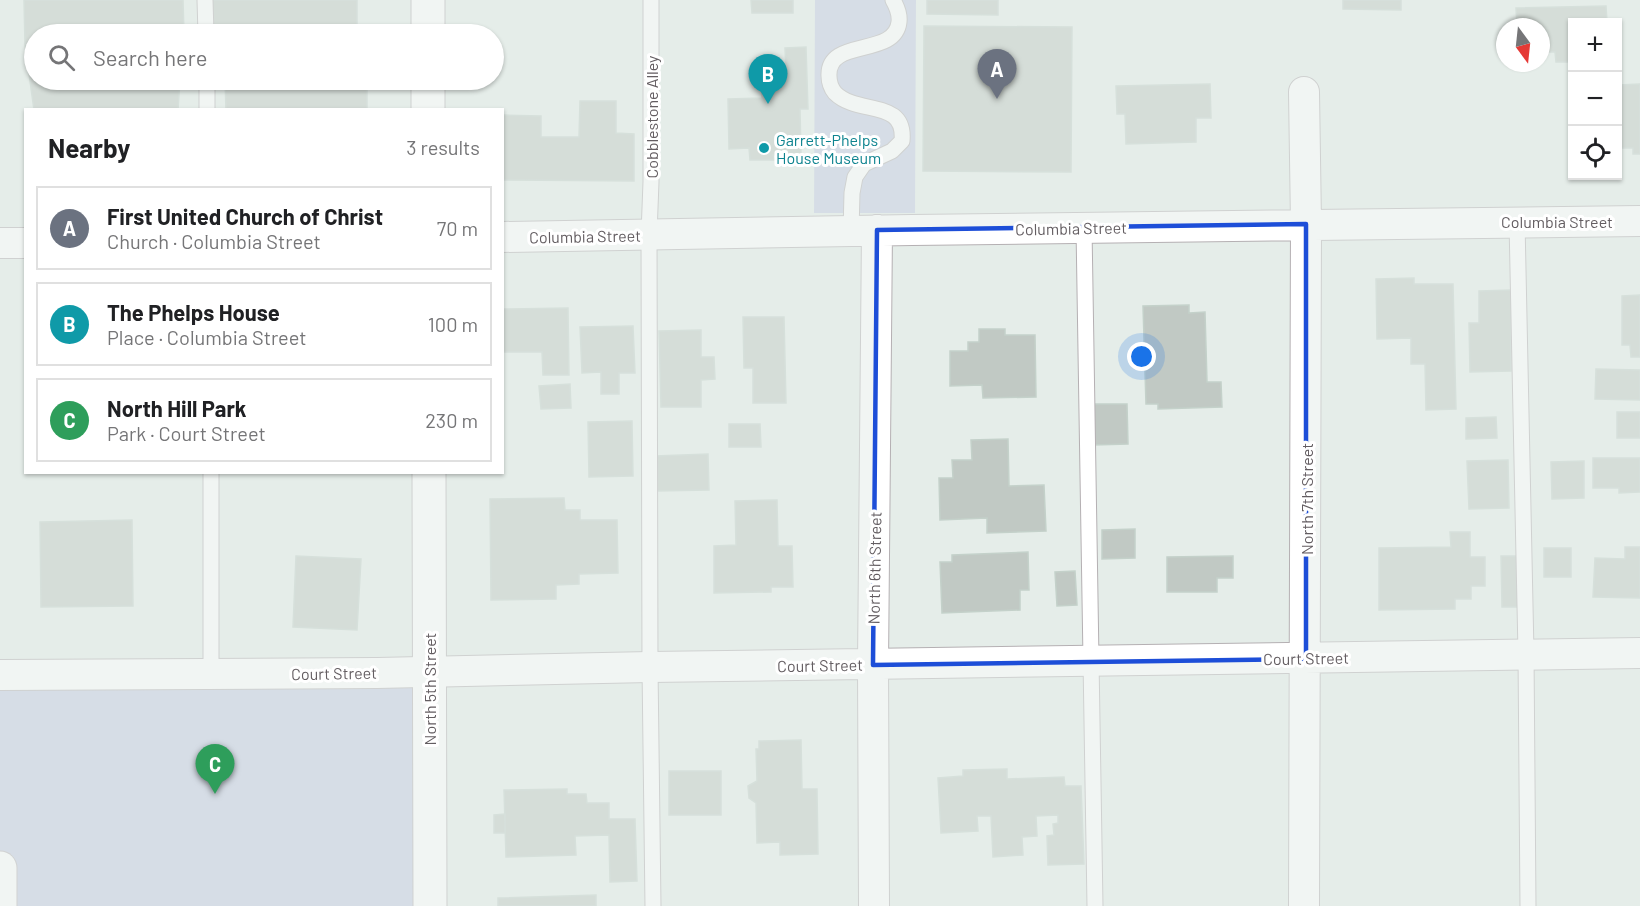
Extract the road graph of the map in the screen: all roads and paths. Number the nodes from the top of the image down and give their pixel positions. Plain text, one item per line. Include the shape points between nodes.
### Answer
1 (205, 0) edge
2 (428, 0) edge
3 (651, 0) edge
4 (893, 0) edge
5 (206, 24) edge
6 (428, 24) edge
7 (207, 90) edge
8 (428, 90) edge
9 (1304, 92) dead end
10 (207, 108) edge
11 (428, 108) edge
12 (1640, 220) edge
13 (1517, 222) junction
14 (1306, 224) junction
15 (1084, 228) junction
16 (864, 231) junction
17 (649, 234) junction
18 (504, 237) edge
19 (0, 243) edge
20 (24, 243) edge
21 (211, 474) edge
22 (429, 474) edge
23 (1526, 653) junction
24 (1640, 653) edge
25 (1305, 659) junction
26 (1091, 660) junction
27 (873, 665) junction
28 (650, 667) junction
29 (429, 672) junction
30 (211, 674) junction
31 (0, 675) edge
32 (0, 868) edge
33 (0, 906) edge
34 (430, 906) edge
35 (653, 906) edge
36 (874, 906) edge
37 (1095, 906) edge
38 (1304, 906) edge
39 (1528, 906) edge

1 - 5 lane
2 - 6 street
3 - 17 lane, Cobblestone Alley
4 - 16 lane via 899,20 897,31 889,40 836,58 829,68 832,90 840,98 890,113 900,121 903,131 902,141 892,151 864,164 855,177 852,193
7 - 10 lane
8 - 11 street
9 - 14 street, North 7th Street
12 - 13 street, Columbia Street
13 - 14 street, Columbia Street
13 - 23 lane
14 - 15 street, Columbia Street
14 - 25 street, North 7th Street
15 - 16 street, Columbia Street
15 - 26 lane
16 - 17 street, Columbia Street
16 - 27 street, North 6th Street
17 - 18 street, Columbia Street
17 - 28 lane, Cobblestone Alley
19 - 20 street
21 - 30 lane
22 - 29 street, North 5th Street
23 - 24 street, Court Street
23 - 25 street, Court Street
23 - 39 lane
25 - 26 street, Court Street
25 - 38 street, North 7th Street
26 - 27 street, Court Street
26 - 37 lane
27 - 28 street, Court Street
27 - 36 street, North 6th Street
28 - 29 street, Court Street
28 - 35 lane, Cobblestone Alley
29 - 30 street, Court Street
29 - 34 street, North 5th Street
30 - 31 street, Court Street
32 - 33 street

